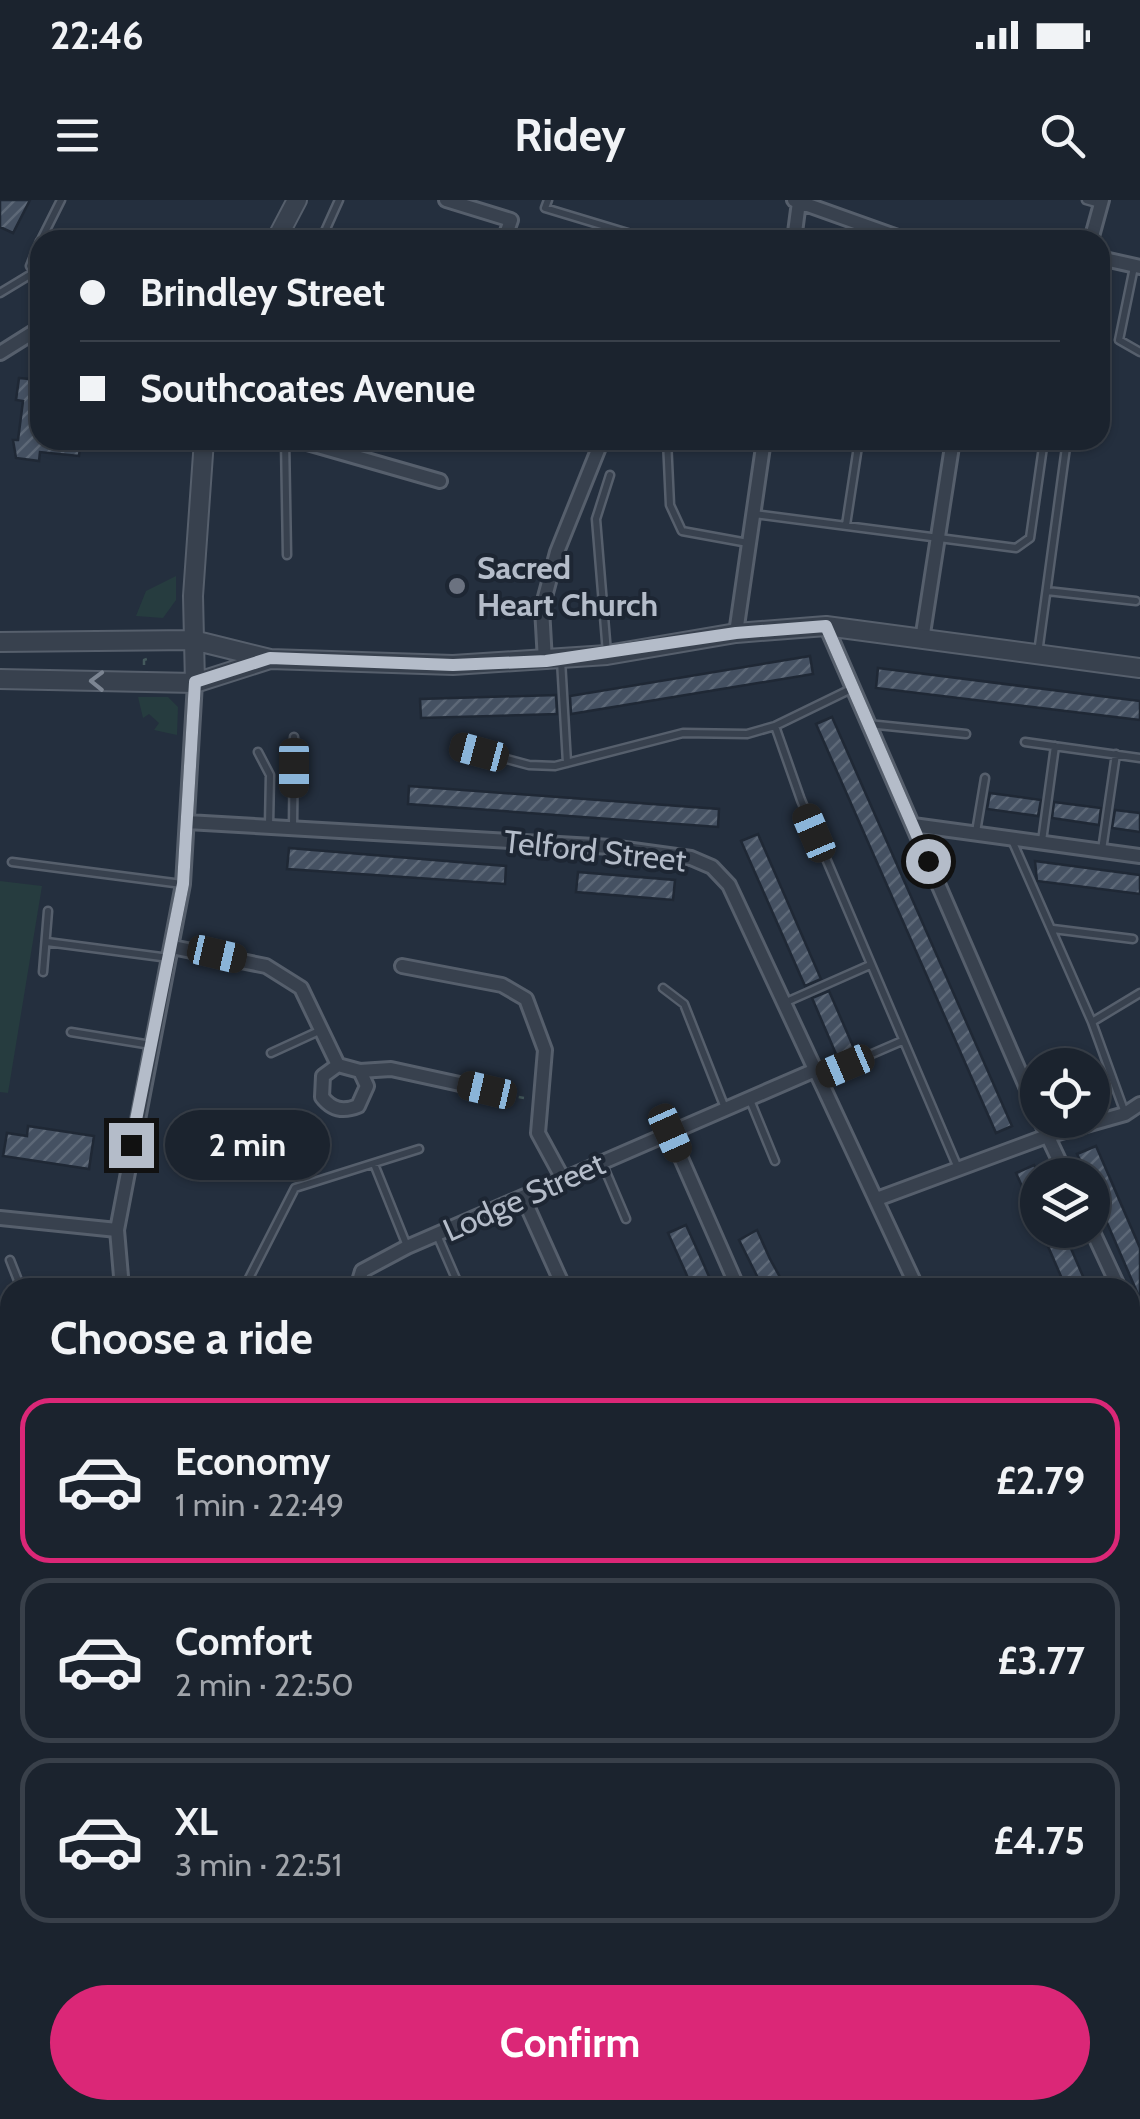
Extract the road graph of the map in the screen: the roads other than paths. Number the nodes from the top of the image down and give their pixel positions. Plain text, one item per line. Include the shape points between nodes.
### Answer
1 (62, 200) edge
2 (297, 200) edge
3 (339, 200) edge
4 (446, 200) edge
5 (548, 200) edge
6 (1086, 200) edge
7 (796, 201) edge
8 (1102, 202) edge
9 (46, 230) edge
10 (281, 230) edge
11 (326, 230) edge
12 (508, 230) edge
13 (618, 230) edge
14 (795, 230) edge
15 (869, 230) edge
16 (1094, 230) edge
17 (1110, 260) edge
18 (1137, 267) edge
19 (30, 279) edge
20 (0, 293) edge
21 (30, 334) edge
22 (1140, 352) edge
23 (0, 353) edge
24 (203, 450) edge
25 (285, 450) edge
26 (332, 450) edge
27 (598, 450) edge
28 (667, 450) edge
29 (763, 450) edge
30 (857, 450) edge
31 (951, 450) edge
32 (1043, 450) edge
33 (1066, 450) edge
34 (610, 475) dead end
35 (440, 482) dead end
36 (753, 514) junction
37 (846, 525) junction
38 (938, 537) junction
39 (749, 544) junction
40 (287, 555) dead end
41 (1047, 591) junction
42 (1136, 601) dead end
43 (826, 626) junction
44 (736, 633) junction
45 (193, 640) junction
46 (922, 640) junction
47 (0, 642) edge
48 (607, 654) junction
49 (1038, 655) junction
50 (270, 658) junction
51 (553, 660) junction
52 (1140, 668) edge
53 (0, 679) edge
54 (195, 682) junction
55 (852, 689) junction
56 (867, 724) junction
57 (775, 726) junction
58 (966, 734) dead end
59 (294, 737) dead end
60 (1025, 742) dead end
61 (458, 746) dead end
62 (1055, 746) junction
63 (258, 752) dead end
64 (1116, 754) junction
65 (1140, 758) edge
66 (567, 764) junction
67 (985, 778) dead end
68 (187, 822) junction
69 (913, 825) junction
70 (269, 827) junction
71 (293, 828) junction
72 (976, 834) junction
73 (1011, 838) junction
74 (1042, 842) junction
75 (1102, 851) junction
76 (1140, 856) edge
77 (12, 862) dead end
78 (183, 884) junction
79 (48, 911) dead end
80 (1052, 929) junction
81 (1133, 940) dead end
82 (46, 942) junction
83 (171, 953) junction
84 (870, 965) junction
85 (402, 966) dead end
86 (43, 972) dead end
87 (663, 988) dead end
88 (1140, 993) edge
89 (783, 1003) junction
90 (1092, 1022) junction
91 (320, 1030) junction
92 (72, 1032) dead end
93 (902, 1041) junction
94 (152, 1046) junction
95 (271, 1053) dead end
96 (338, 1065) junction
97 (360, 1071) junction
98 (1020, 1073) edge
99 (815, 1074) junction
100 (487, 1090) road end
101 (749, 1098) junction
102 (1140, 1104) edge
103 (726, 1109) junction
104 (1126, 1114) junction
105 (1110, 1118) edge
106 (670, 1133) junction
107 (1042, 1138) edge
108 (419, 1149) dead end
109 (775, 1161) dead end
110 (602, 1163) junction
111 (374, 1164) junction
112 (958, 1169) junction
113 (563, 1179) junction
114 (524, 1197) junction
115 (877, 1199) junction
116 (0, 1218) edge
117 (626, 1219) dead end
118 (117, 1230) junction
119 (437, 1235) junction
120 (407, 1247) junction
121 (1100, 1248) edge
122 (10, 1260) dead end
123 (17, 1278) edge
124 (121, 1278) edge
125 (249, 1278) edge
126 (360, 1278) edge
127 (456, 1278) edge
128 (560, 1278) edge
129 (734, 1278) edge
130 (913, 1278) edge
131 (1114, 1278) edge

1 - 9 lane
2 - 10 street
3 - 11 lane
4 - 12 street via 511,220
5 - 13 lane via 546,208
6 - 8 lane
7 - 14 street
7 - 15 street
8 - 16 street
17 - 18 street
18 - 22 lane via 1118,340
19 - 20 lane
21 - 23 street
24 - 45 street
25 - 40 lane
26 - 35 street
27 - 51 street via 542,608
28 - 39 lane via 670,506 682,531
29 - 36 street
30 - 37 lane
31 - 38 street
32 - 38 lane via 1025,546
33 - 41 lane
34 - 48 lane via 596,519
36 - 37 lane
36 - 39 street
37 - 38 lane
38 - 46 street
39 - 44 street
41 - 42 lane
41 - 49 lane
43 - 44 street
43 - 46 street
43 - 55 street
44 - 48 street
45 - 47 street
45 - 50 street
45 - 54 street
46 - 49 street
48 - 51 street
49 - 52 street
50 - 51 street via 453,665
50 - 54 street
51 - 66 lane
54 -> 53 street
54 - 68 street
55 - 56 street
55 - 57 lane
56 - 58 lane
56 - 69 street
57 - 66 lane via 734,736 683,733
57 - 84 lane
59 - 71 lane
60 - 62 lane
61 - 66 lane via 529,765
62 - 64 lane
62 - 74 lane
63 - 70 lane via 270,775
64 - 65 lane
64 - 75 lane
67 - 72 lane
68 - 70 street, Telford Street
68 - 78 street
69 - 72 street
69 - 98 street
70 - 71 street, Telford Street
71 - 89 street, Telford Street via 692,858 730,885
72 - 73 street
73 - 74 street
73 - 80 lane
74 - 75 street
75 - 76 street
77 - 78 lane
78 - 83 street
79 - 82 lane
80 - 81 lane
80 - 90 lane
82 - 83 lane
82 - 86 lane
83 - 91 street via 266,966 301,988
83 - 94 street
84 - 89 lane
84 - 93 lane
85 - 113 street via 502,985 526,998 546,1050 538,1133
87 - 103 lane via 684,1004
88 - 90 lane
89 - 99 street, Telford Street
90 - 104 lane
91 - 95 lane
91 - 96 street
92 - 94 lane
93 - 99 lane
93 - 112 lane
94 - 118 street
96 - 97 street
96 - 97 street via 322,1076 322,1097 346,1111 358,1106 366,1086
97 - 100 street via 391,1068
99 - 101 street, Lodge Street
99 - 115 street, Telford Street
101 - 103 street, Lodge Street
101 - 109 lane
102 - 104 street
103 - 106 street, Lodge Street
104 - 105 street
106 - 110 street, Lodge Street
106 - 129 street
107 - 112 street
108 - 111 lane
110 - 113 street, Lodge Street
110 - 117 lane
111 - 120 lane
111 - 125 lane via 294,1188
112 - 115 street
113 - 114 street, Lodge Street
114 - 119 street, Lodge Street
114 - 128 street
115 - 130 street, Telford Street
116 - 118 street
118 - 124 street
119 - 120 street, Lodge Street
119 - 127 lane
120 - 126 street, Lodge Street
121 - 131 street
122 - 123 lane

